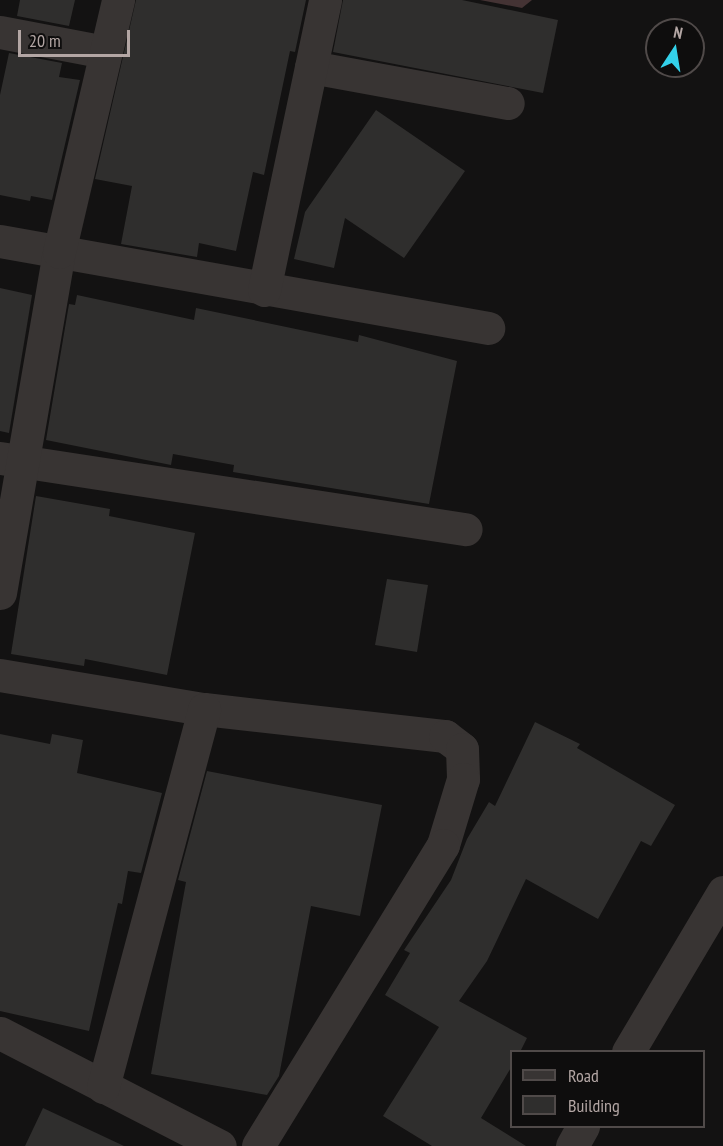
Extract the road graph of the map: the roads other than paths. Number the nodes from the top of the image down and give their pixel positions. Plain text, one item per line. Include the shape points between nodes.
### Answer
1 (118, 0) edge
2 (325, 0) edge
3 (0, 32) edge
4 (105, 52) junction
5 (311, 67) junction
6 (508, 103) dead end
7 (0, 241) edge
8 (59, 252) junction
9 (264, 290) junction
10 (488, 328) dead end
11 (12, 460) edge
12 (466, 529) dead end
13 (0, 593) edge
14 (0, 675) edge
15 (204, 709) junction
16 (723, 892) edge
17 (0, 1033) edge
18 (629, 1050) edge
19 (103, 1087) junction
20 (583, 1128) edge
21 (220, 1146) edge
22 (258, 1146) edge
23 (572, 1146) edge

1 - 4 street
2 - 5 street
3 - 4 street
4 - 8 street
5 - 6 street
5 - 9 street
7 - 8 street
8 - 9 street
8 - 11 street
9 - 10 street
11 - 12 street
11 - 13 street
14 - 15 street
15 - 19 street
15 - 22 street via 446,736 462,749 463,778 443,845
16 - 18 street
17 - 19 street
19 - 21 street
20 - 23 street

